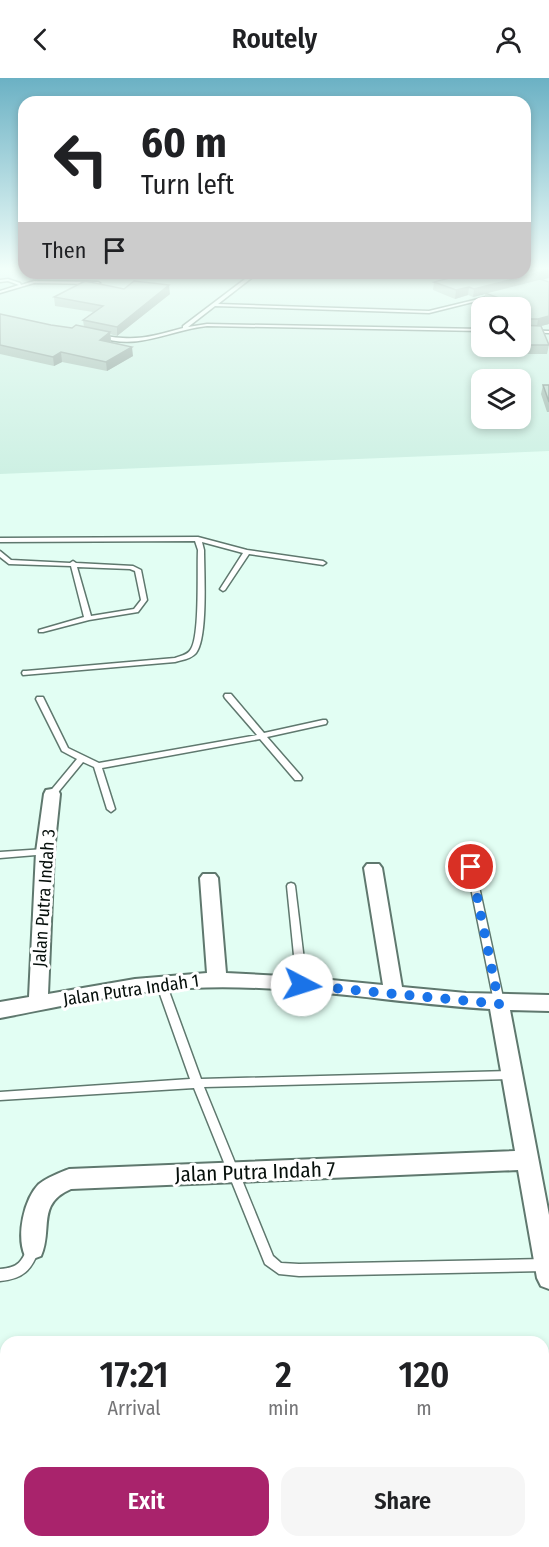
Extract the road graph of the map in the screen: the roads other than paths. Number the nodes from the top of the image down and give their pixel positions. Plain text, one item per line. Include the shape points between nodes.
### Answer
1 (107, 338) edge
2 (149, 338) edge
3 (198, 539) junction
4 (0, 540) edge
5 (247, 552) junction
6 (0, 553) edge
7 (73, 563) junction
8 (324, 563) dead end
9 (223, 589) dead end
10 (88, 618) junction
11 (41, 631) dead end
12 (26, 674) dead end
13 (228, 696) dead end
14 (40, 699) dead end
15 (323, 722) dead end
16 (262, 736) junction
17 (82, 758) junction
18 (98, 766) junction
19 (298, 778) dead end
20 (52, 794) joint
21 (111, 809) dead end
22 (45, 852) junction
23 (0, 855) edge
24 (471, 867) dead end
25 (373, 868) dead end
26 (210, 878) dead end
27 (291, 886) dead end
28 (217, 980) junction
29 (161, 983) junction
30 (302, 985) junction
31 (394, 994) junction
32 (38, 1003) junction
33 (549, 1003) edge
34 (499, 1004) junction
35 (0, 1010) edge
36 (511, 1075) junction
37 (197, 1083) junction
38 (0, 1096) edge
39 (527, 1160) junction
40 (232, 1173) junction
41 (33, 1248) joint
42 (548, 1271) edge
43 (0, 1275) edge

1 - 2 lane via 126,341
3 - 4 lane
3 - 5 lane
3 - 12 lane via 201,550 197,635 191,655 175,660
5 - 8 lane
5 - 9 lane
6 - 7 lane via 9,562
7 - 10 lane
7 - 10 lane via 138,570 144,600 136,611
10 - 11 lane
13 - 16 lane
14 - 17 lane via 65,749
15 - 16 lane
16 - 18 lane
16 - 19 lane
17 - 18 lane
17 - 20 lane
18 - 21 lane
20 - 22 street, Jalan Putra Indah 3
22 - 23 lane
22 - 32 street, Jalan Putra Indah 3
24 - 34 lane
25 - 31 street
26 - 28 street
27 - 30 lane
28 - 29 street, Jalan Putra Indah 1
28 - 30 street, Jalan Putra Indah 1
29 - 32 street, Jalan Putra Indah 1
29 - 37 lane
30 - 31 street, Jalan Putra Indah 1
31 - 34 street, Jalan Putra Indah 1
32 - 35 street, Jalan Putra Indah 1
33 - 34 street, Jalan Putra Indah 1
34 - 36 street
36 - 37 lane
36 - 39 street
37 - 38 lane
37 - 40 lane
39 - 40 street, Jalan Putra Indah 7
39 - 42 street
40 - 41 street, Jalan Putra Indah 7 via 69,1179 54,1185 37,1206
40 - 42 lane via 269,1260 279,1268
41 - 43 lane via 28,1263 18,1272

